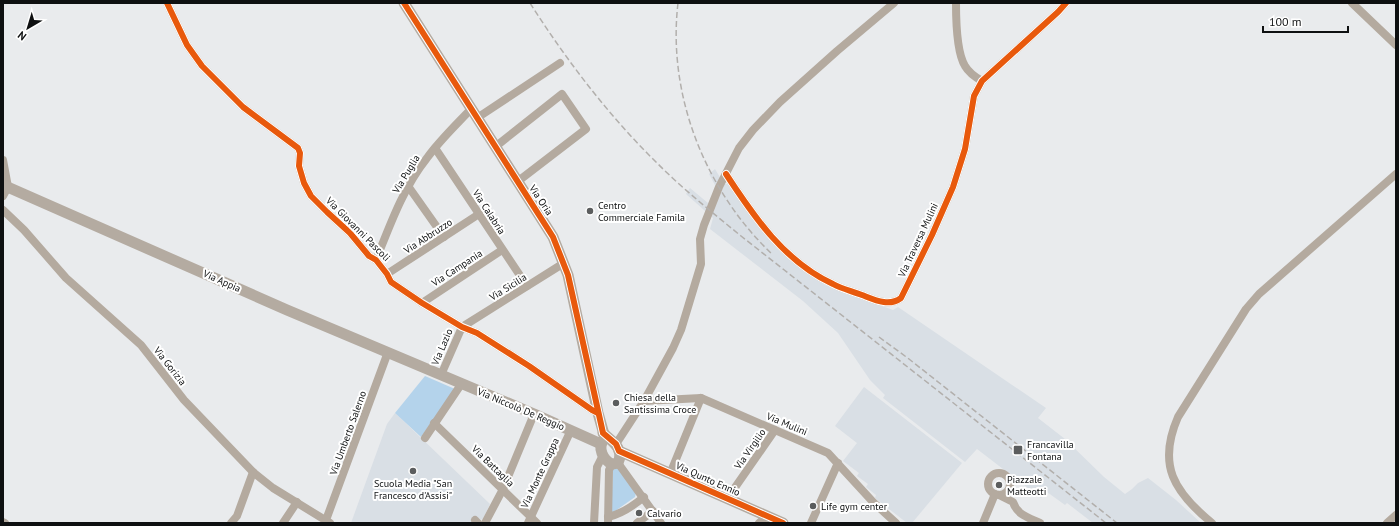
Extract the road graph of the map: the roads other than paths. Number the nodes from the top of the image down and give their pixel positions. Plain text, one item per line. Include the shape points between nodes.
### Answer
1 (167, 3) edge
2 (404, 3) edge
3 (894, 3) edge
4 (956, 3) edge
5 (1066, 3) edge
6 (1352, 3) edge
7 (1396, 45) edge
8 (560, 63) dead end
9 (982, 81) junction
10 (474, 114) junction
11 (495, 146) junction
12 (435, 148) junction
13 (3, 160) edge
14 (726, 174) junction
15 (1396, 174) edge
16 (517, 182) junction
17 (408, 186) junction
18 (5, 190) edge
19 (3, 210) edge
20 (479, 214) junction
21 (444, 237) junction
22 (502, 250) junction
23 (376, 260) junction
24 (564, 263) junction
25 (387, 274) junction
26 (527, 286) junction
27 (422, 303) junction
28 (462, 327) junction
29 (388, 352) junction
30 (441, 374) junction
31 (462, 383) junction
32 (701, 398) junction
33 (644, 401) junction
34 (598, 413) junction
35 (534, 414) junction
36 (434, 423) junction
37 (571, 430) junction
38 (775, 430) junction
39 (425, 438) dead end
40 (611, 448) junction
41 (838, 463) junction
42 (253, 472) junction
43 (670, 474) junction
44 (503, 489) junction
45 (644, 497) junction
46 (727, 499) junction
47 (297, 502) junction
48 (653, 511) junction
49 (1396, 515) edge
50 (608, 520) edge
51 (763, 520) edge
52 (532, 521) edge
53 (328, 522) edge
54 (231, 523) edge
55 (283, 523) edge
56 (485, 523) edge
57 (594, 523) edge
58 (637, 523) edge
59 (661, 523) edge
60 (783, 523) edge
61 (810, 523) edge
62 (896, 523) edge
63 (982, 523) edge
64 (1040, 523) edge
65 (1212, 523) edge
66 (1387, 523) edge

1 - 23 street, Via Giovanni Pascoli via 187,45 202,66 243,107 298,148 299,166 311,196 350,233 369,256
2 - 10 main road, Via Oria
3 - 14 street via 766,116 742,143
4 - 9 street via 958,38 964,65 971,74
5 - 9 street, Via Traversa Mulini
6 - 7 street
8 - 10 street, Via Puglia
9 - 14 street, Via Traversa Mulini via 974,96 965,149 953,187 932,235 901,298 896,303 877,301 834,285 816,275 781,246 758,221
10 - 11 main road, Via Oria
10 - 12 street, Via Puglia
11 - 16 main road, Via Oria
11 - 16 street via 562,94 586,129
12 - 17 street, Via Puglia
12 - 20 street, Via Calabria
13 - 18 street
14 - 33 street via 704,225 700,239 701,264 681,330
15 - 65 street via 1254,299 1237,320 1178,417 1168,452 1172,475 1188,502
16 - 24 main road, Via Oria via 548,228
17 - 21 street
17 - 23 street, Via Puglia
18 - 29 main road, Via Appia via 41,203
19 - 42 street, Via Gorizia via 66,278 141,345 184,400
20 - 21 street, Via Abbruzzo
20 - 22 street, Via Calabria
21 - 25 street, Via Abbruzzo
22 - 26 street, Via Calabria
22 - 27 street, Via Campania
23 - 25 street, Via Giovanni Pascoli
24 - 26 street, Via Sicilia
24 - 34 main road, Via Oria
25 - 27 street, Via Giovanni Pascoli via 392,282
26 - 28 street, Via Sicilia
27 - 28 street, Via Giovanni Pascoli
28 - 30 street, Via Lazio
28 - 34 street, Via Giovanni Pascoli via 477,333
29 - 30 main road, Via Appia
29 - 53 street, Via Umberto Salerno
30 - 31 main road, Via Niccolò De Reggio
31 - 35 main road, Via Niccolò De Reggio
31 - 36 street
32 - 33 street, Via Mulini
32 - 38 street, Via Mulini
32 - 43 street
33 - 40 street
34 - 40 main road, Via Oria
35 - 37 main road, Via Niccolò De Reggio
35 - 44 street
36 - 39 street
36 - 44 street, Via Battaglia
37 - 40 main road, Via Niccolò De Reggio
37 - 52 street, Via Monte Grappa
38 - 41 street, Via Mulini via 828,453
38 - 46 street, Via Virgilio
40 - 43 main road, Via Qunto Ennio
40 - 45 street
40 - 50 street
40 - 57 street via 597,467
41 - 61 street
41 - 62 street, Via Mulini
42 - 47 street, Via Gorizia
42 - 54 street via 237,516
43 - 46 main road, Via Qunto Ennio
44 - 52 street, Via Battaglia
44 - 56 street
45 - 48 street
45 - 50 street
46 - 51 main road, Via Qunto Ennio
47 - 53 street, Via Gorizia
47 - 55 street
48 - 58 street
48 - 59 street
49 - 66 street
51 - 60 main road, Via Qunto Ennio
63 - 64 street via 997,495 1013,502 1020,514

